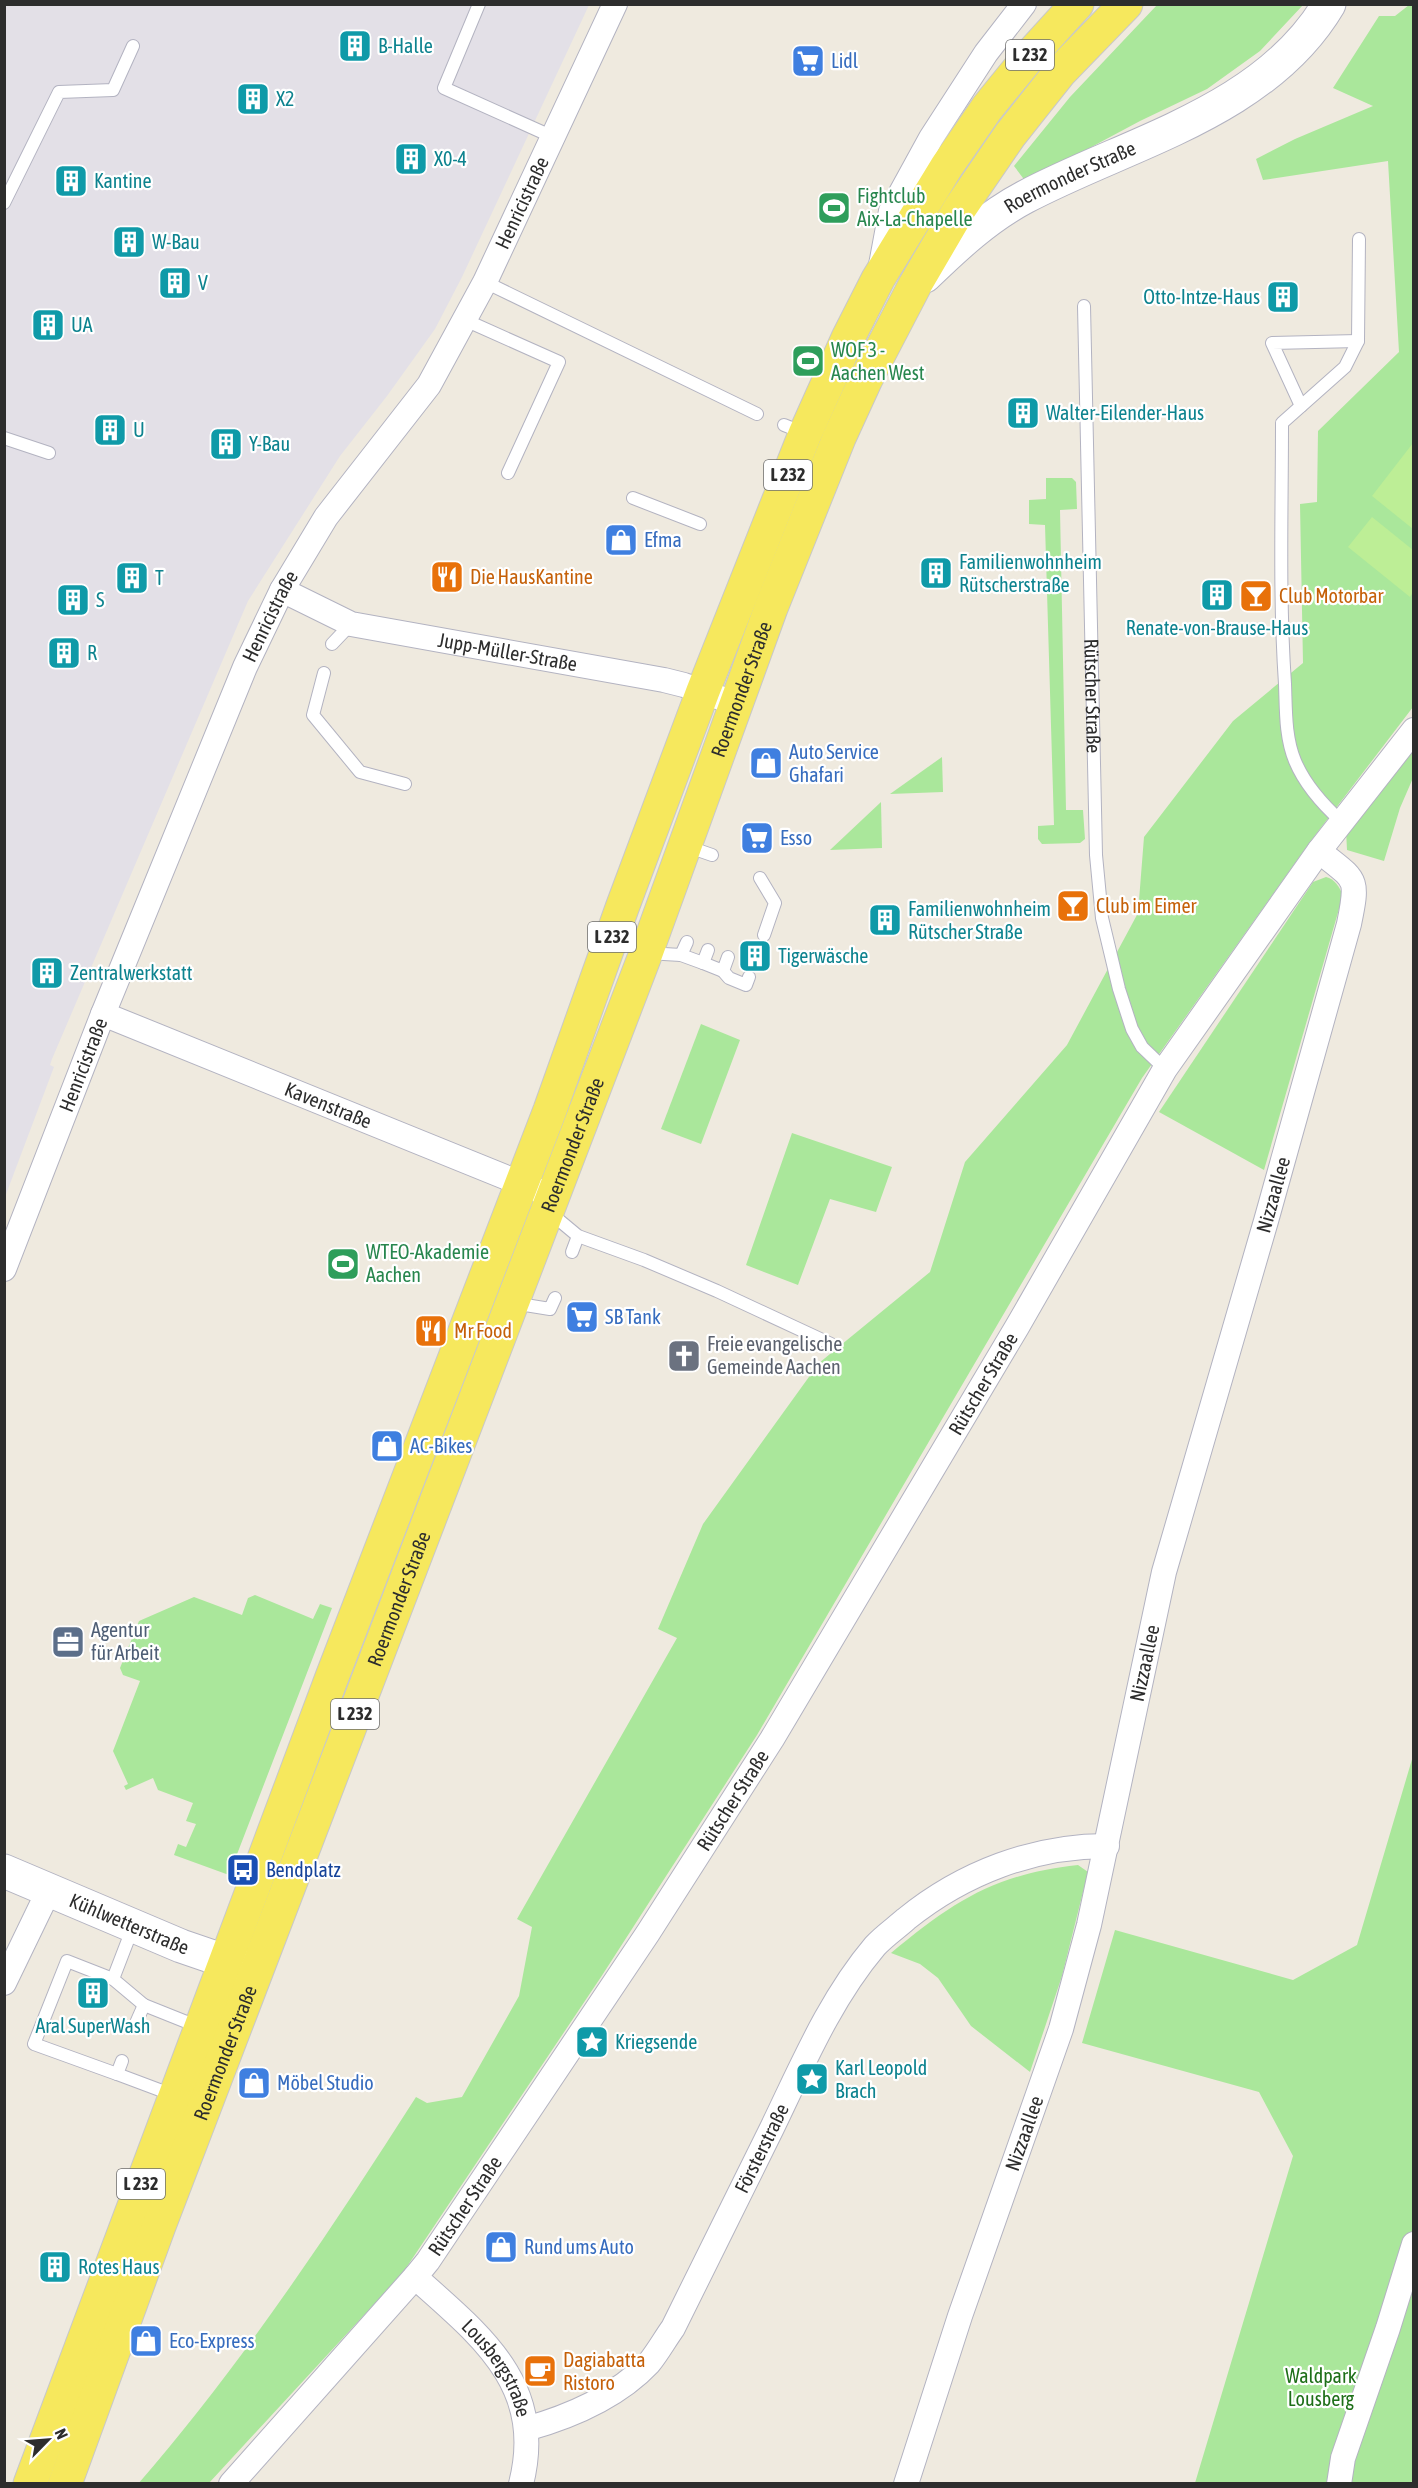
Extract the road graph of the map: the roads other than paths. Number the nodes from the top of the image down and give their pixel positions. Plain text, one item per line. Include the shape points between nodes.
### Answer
1 (479, 4) edge
2 (615, 4) edge
3 (1024, 4) edge
4 (1077, 4) edge
5 (1126, 4) edge
6 (1329, 4) edge
7 (133, 46) dead end
8 (552, 137) junction
9 (4, 203) edge
10 (1359, 239) dead end
11 (878, 279) junction
12 (484, 282) junction
13 (915, 285) junction
14 (1084, 306) dead end
15 (465, 320) junction
16 (1358, 341) junction
17 (1301, 406) junction
18 (757, 414) dead end
19 (4, 438) edge
20 (49, 453) dead end
21 (508, 473) dead end
22 (633, 498) dead end
23 (700, 524) dead end
24 (282, 590) junction
25 (351, 624) junction
26 (332, 644) dead end
27 (324, 673) dead end
28 (703, 691) junction
29 (737, 704) junction
30 (1413, 730) edge
31 (405, 784) dead end
32 (1342, 822) junction
33 (1319, 851) junction
34 (757, 879) dead end
35 (764, 935) dead end
36 (687, 942) dead end
37 (708, 950) dead end
38 (645, 953) junction
39 (681, 955) junction
40 (728, 957) dead end
41 (703, 963) junction
42 (723, 971) junction
43 (748, 977) dead end
44 (103, 1014) junction
45 (1165, 1069) junction
46 (522, 1183) junction
47 (550, 1203) junction
48 (578, 1236) junction
49 (572, 1252) dead end
50 (4, 1269) edge
51 (555, 1298) dead end
52 (512, 1303) junction
53 (831, 1344) dead end
54 (1107, 1846) junction
55 (4, 1870) edge
56 (49, 1890) junction
57 (134, 1926) junction
58 (225, 1962) junction
59 (256, 1972) junction
60 (112, 1979) junction
61 (4, 1983) edge
62 (144, 2005) junction
63 (136, 2023) dead end
64 (200, 2027) junction
65 (122, 2061) dead end
66 (117, 2074) junction
67 (174, 2096) junction
68 (1413, 2244) edge
69 (415, 2277) junction
70 (526, 2428) junction
71 (30, 2484) edge
72 (65, 2484) edge
73 (231, 2484) edge
74 (521, 2484) edge
75 (906, 2484) edge
76 (1339, 2484) edge

1 - 8 lane via 444,88
2 - 8 street, Henricistraße
3 - 11 street, Roermonder Straße via 986,53 931,138 891,211
4 - 11 main road, Roermonder Straße / L 232 via 987,108
5 - 13 main road, L 232 via 1060,72 1010,135 960,208
6 - 13 main road, Roermonder Straße via 1289,54 1246,89 1196,118 1025,198 971,234
7 - 9 lane via 113,90 59,92
8 - 12 street, Henricistraße
10 - 16 lane
11 - 28 main road, Roermonder Straße / L 232 via 795,429
12 - 15 street, Henricistraße
12 - 18 lane
13 - 29 main road, Roermonder Straße / L 232 via 867,379 807,514
14 - 45 lane, Rütscher Straße via 1096,855 1102,918 1132,1029 1142,1047
15 - 21 lane via 559,362
15 - 24 street, Henricistraße via 429,385 326,517
16 - 17 lane via 1345,367
16 - 17 lane via 1272,343
17 - 32 lane via 1282,423 1283,652 1288,730 1294,759 1307,784
19 - 20 lane
22 - 23 lane
24 - 25 street, Jupp-Müller-Straße
24 - 44 street, Henricistraße via 245,667
25 - 26 lane
25 - 28 street, Jupp-Müller-Straße via 664,680
27 - 31 lane via 313,715 360,772
28 - 29 street, Jupp-Müller-Straße
28 - 46 main road, Roermonder Straße / L 232
29 - 38 main road, Roermonder Straße / L 232 via 699,850
30 - 32 street, Rütscher Straße
32 - 33 street, Rütscher Straße
33 - 45 street, Rütscher Straße
33 - 54 street, Nizzaallee via 1355,886 1350,924 1164,1572
34 - 35 lane via 775,903
36 - 39 lane
37 - 41 lane
38 - 39 lane
38 - 47 main road, Roermonder Straße / L 232
39 - 41 lane
40 - 42 lane
41 - 42 lane
42 - 43 lane via 746,985
44 - 46 street, Kavenstraße
44 - 50 street, Henricistraße
45 - 69 street, Rütscher Straße via 772,1740 635,1952
46 - 47 street, Kavenstraße
46 - 58 main road, Roermonder Straße / L 232
47 - 48 lane
47 - 52 main road, Roermonder Straße / L 232
48 - 49 lane
48 - 53 lane via 717,1291
51 - 52 lane via 550,1309
52 - 59 main road, Roermonder Straße / L 232
54 - 70 street, Försterstraße via 1054,1850 980,1872 923,1905 876,1945 831,2010 673,2328 649,2362 621,2386 586,2406
54 - 75 street, Nizzaallee via 1061,2029 960,2316
55 - 56 main road, Kühlwetterstraße
56 - 57 main road, Kühlwetterstraße
56 - 61 street
57 - 58 main road, Kühlwetterstraße
57 - 60 lane
58 - 59 main road, Kühlwetterstraße
58 - 64 main road, Roermonder Straße / L 232
59 - 72 main road, Roermonder Straße / L 232
60 - 62 lane
60 - 66 lane via 67,1961 34,2044
62 - 63 lane
62 - 64 lane
64 - 67 main road, Roermonder Straße / L 232
65 - 66 lane
66 - 67 lane
67 - 71 main road, Roermonder Straße / L 232
68 - 76 street via 1343,2458
69 - 70 street, Lousbergstraße via 481,2336 498,2358 511,2379
69 - 73 street, Rütscher Straße
70 - 74 street, Lousbergstraße via 527,2461

